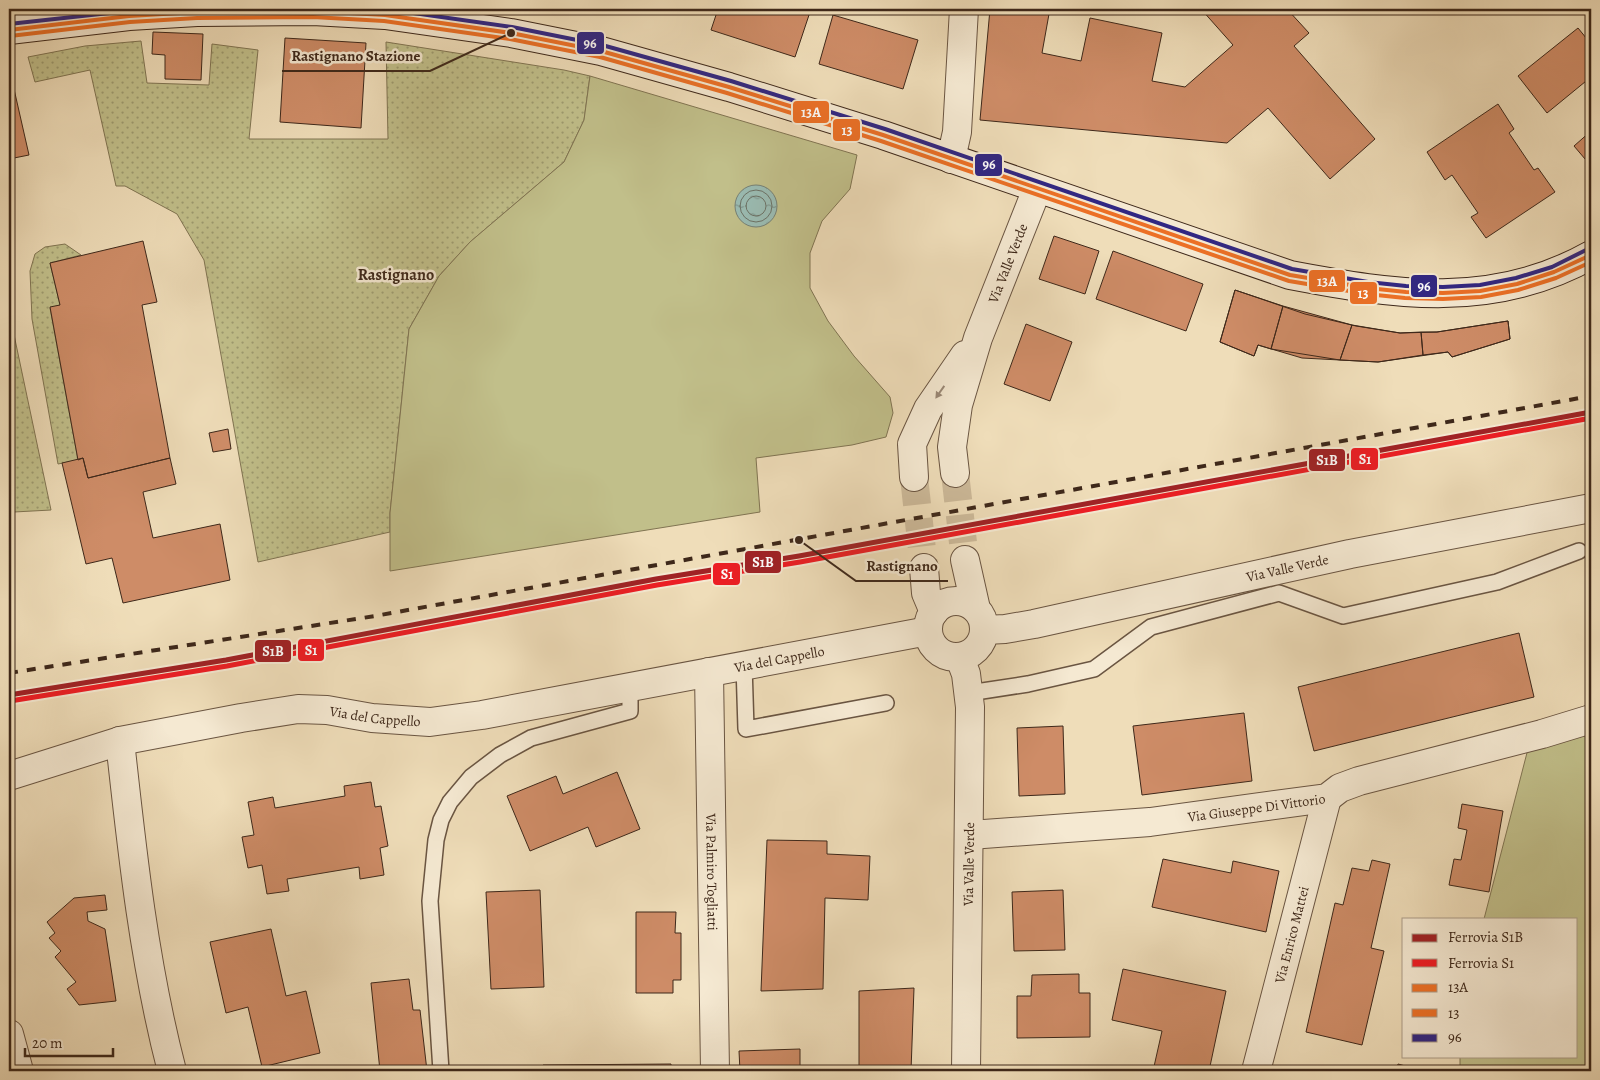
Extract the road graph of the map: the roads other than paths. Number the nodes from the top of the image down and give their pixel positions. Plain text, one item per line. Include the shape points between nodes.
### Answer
1 (964, 9) edge
2 (9, 30) edge
3 (950, 159) junction
4 (1037, 189) junction
5 (1591, 255) edge
6 (978, 338) junction
7 (955, 473) tunnel mouth
8 (914, 477) tunnel mouth
9 (1591, 508) edge
10 (1579, 550) dead end
11 (965, 560) tunnel mouth
12 (924, 568) tunnel mouth
13 (981, 620) junction
14 (931, 621) junction
15 (960, 658) junction
16 (744, 665) junction
17 (709, 672) junction
18 (630, 686) junction
19 (969, 693) junction
20 (886, 703) dead end
21 (1591, 719) edge
22 (120, 741) junction
23 (23, 776) edge
24 (1327, 798) junction
25 (970, 835) junction
26 (9, 1034) edge
27 (19, 1071) edge
28 (172, 1071) edge
29 (441, 1071) edge
30 (716, 1071) edge
31 (966, 1071) edge
32 (1256, 1071) edge

1 - 3 street via 957,132
2 - 3 street via 196,12 322,12 441,22 601,51 729,87
3 - 4 street
4 - 5 street via 1290,275 1351,287 1454,294 1535,280
4 - 6 street, Via Valle Verde
6 - 7 street, Via Valle Verde via 958,405 952,447
6 -> 8 street, Via Valle Verde via 928,409 912,444
9 - 13 street, Via Valle Verde via 1350,554 1034,624 1004,629
10 - 19 lane via 1497,582 1343,616 1279,593 1151,627 1094,669
11 - 13 street
12 - 14 street
13 - 14 street, Via Valle Verde via 968,604 950,601 941,605
13 - 15 street via 984,638 974,651
14 - 15 street via 930,640 935,648 942,654
14 - 16 street, Via del Cappello
15 - 19 street, Via Valle Verde
16 - 17 street, Via del Cappello
16 - 20 lane via 746,729
17 - 18 street, Via del Cappello
17 - 30 street, Via Palmiro Togliatti
18 - 22 street, Via del Cappello via 430,722 298,709
18 - 29 lane via 630,711 531,738 471,777 450,802 441,820 430,901
19 - 25 street, Via Valle Verde
21 - 24 street, Via Giuseppe Di Vittorio via 1359,782 1340,788
22 - 23 street, Via del Cappello
22 - 28 street via 130,836 150,966
24 - 25 street, Via Giuseppe Di Vittorio via 1150,822
24 - 32 street, Via Enrico Mattei
25 - 31 street, Via Valle Verde
26 - 27 street

